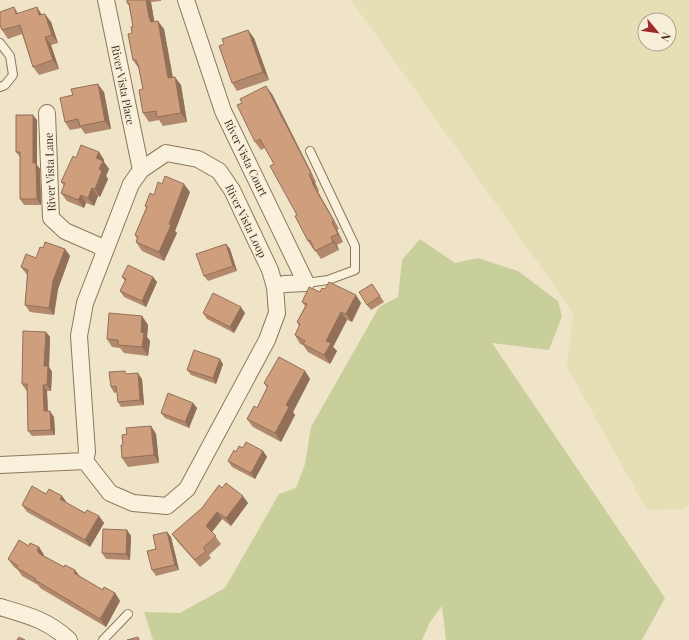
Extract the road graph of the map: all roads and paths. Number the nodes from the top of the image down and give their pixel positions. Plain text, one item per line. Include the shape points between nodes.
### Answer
1 (106, 0) edge
2 (186, 0) edge
3 (0, 43) edge
4 (0, 87) edge
5 (47, 112) dead end
6 (310, 151) dead end
7 (141, 170) junction
8 (104, 250) junction
9 (306, 282) junction
10 (275, 287) junction
11 (86, 461) junction
12 (0, 465) edge
13 (0, 607) edge
14 (128, 614) dead end
15 (70, 640) edge
16 (103, 640) edge

1 - 7 street, River Vista Place
2 - 9 street, River Vista Court via 223,111
3 - 4 lane via 10,56 13,75
5 - 8 street, River Vista Lane via 51,218 65,231 97,244
6 - 9 lane via 355,246 355,270 328,280
7 - 8 street, River Vista Loop via 131,184
7 - 10 street, River Vista Loop via 166,154 198,159 220,171 232,190 270,270
8 - 11 street, River Vista Loop via 85,303 79,336
9 - 10 street
10 - 11 street, River Vista Loop via 277,313 267,340 187,489 167,506 134,503 110,493
11 - 12 street
13 - 15 street via 32,616
14 - 16 lane

